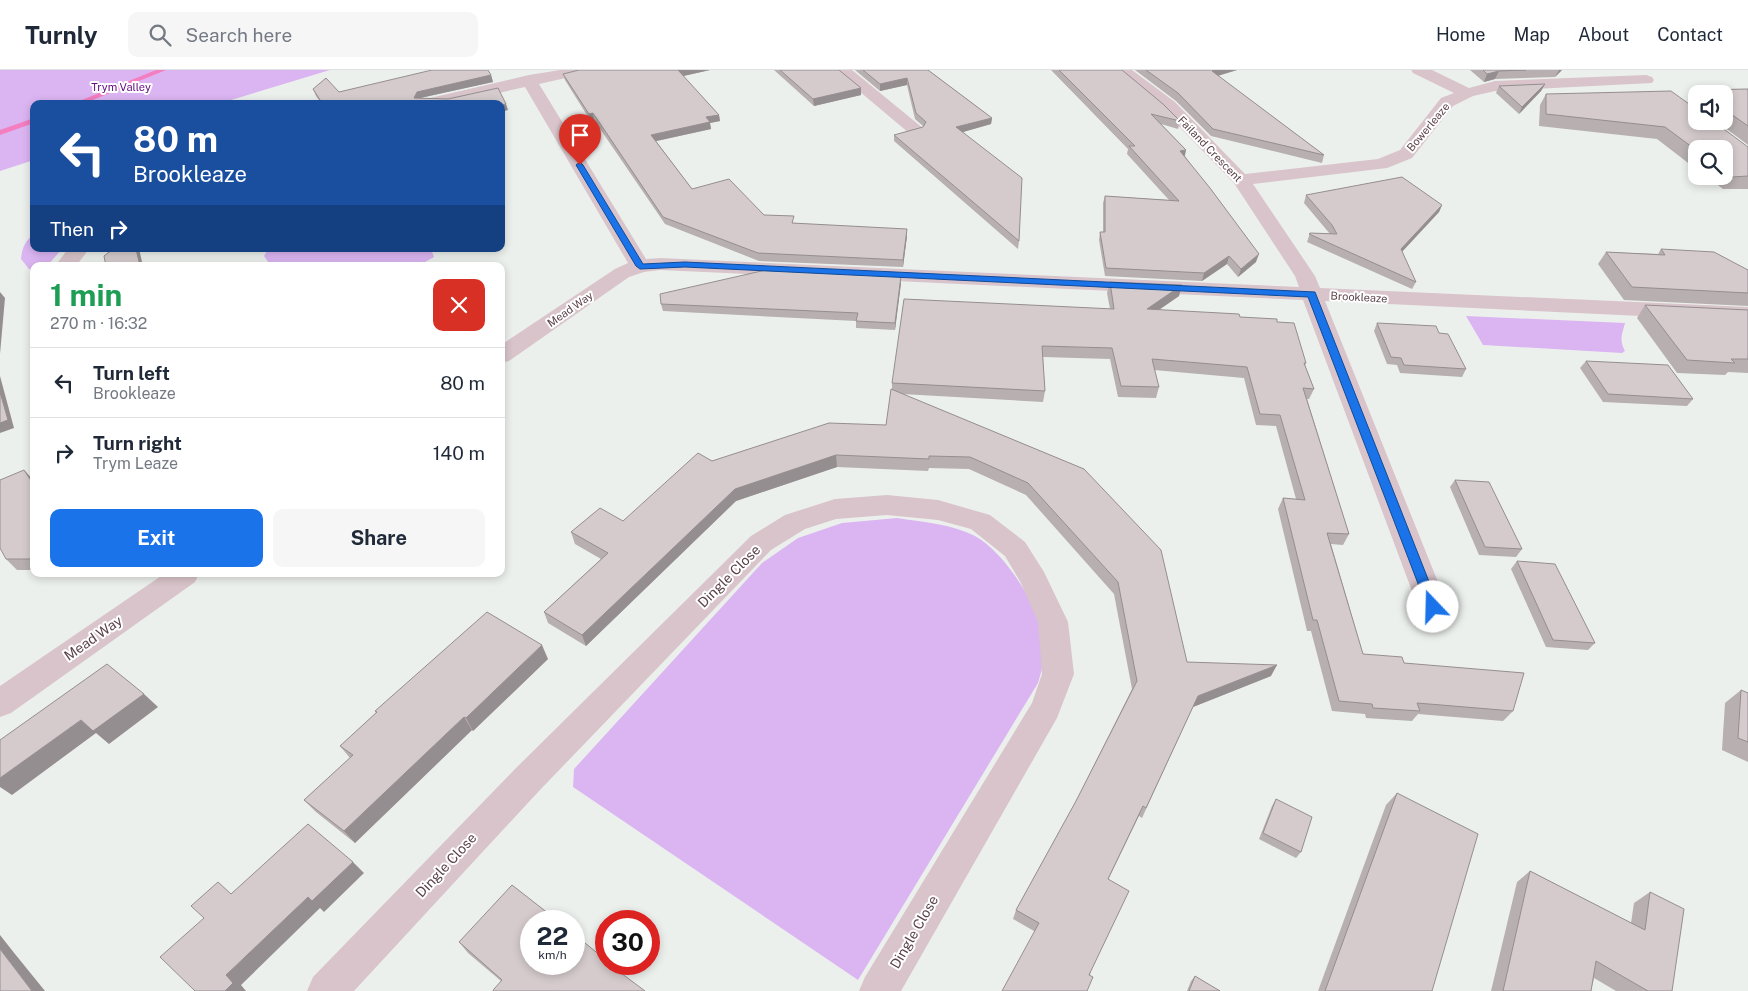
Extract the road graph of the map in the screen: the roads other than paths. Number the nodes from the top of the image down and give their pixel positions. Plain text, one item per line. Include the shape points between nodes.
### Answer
1 (582, 70) edge
2 (842, 70) edge
3 (1122, 70) edge
4 (1419, 70) edge
5 (1639, 75) edge
6 (529, 80) junction
7 (1660, 90) edge
8 (1467, 94) junction
9 (443, 100) edge
10 (915, 129) edge
11 (1241, 180) junction
12 (77, 252) edge
13 (68, 262) edge
14 (640, 266) junction
15 (1312, 294) junction
16 (1748, 314) edge
17 (505, 353) edge
18 (181, 577) edge
19 (1433, 607) dead end
20 (0, 703) edge
21 (327, 991) edge
22 (879, 991) edge

1 - 6 street
2 - 10 street
3 - 11 street, Failand Crescent via 1169,106
4 - 8 street
5 - 7 street
5 - 8 street, Bowerleaze via 1495,86
6 - 9 street
6 - 14 street
8 - 11 street, Bowerleaze via 1447,102 1406,154 1380,164
11 - 15 street, Failand Crescent via 1305,276
12 - 13 street
14 - 15 street, Brookleaze via 695,265
14 - 17 street, Mead Way via 622,272
15 - 16 street, Brookleaze
15 - 19 street, Failand Crescent
18 - 20 street, Mead Way
21 - 22 street, Dingle Close via 527,780 761,543 795,522 834,509 887,506 938,510 980,522 1014,549 1034,580 1053,622 1058,674 1046,708

